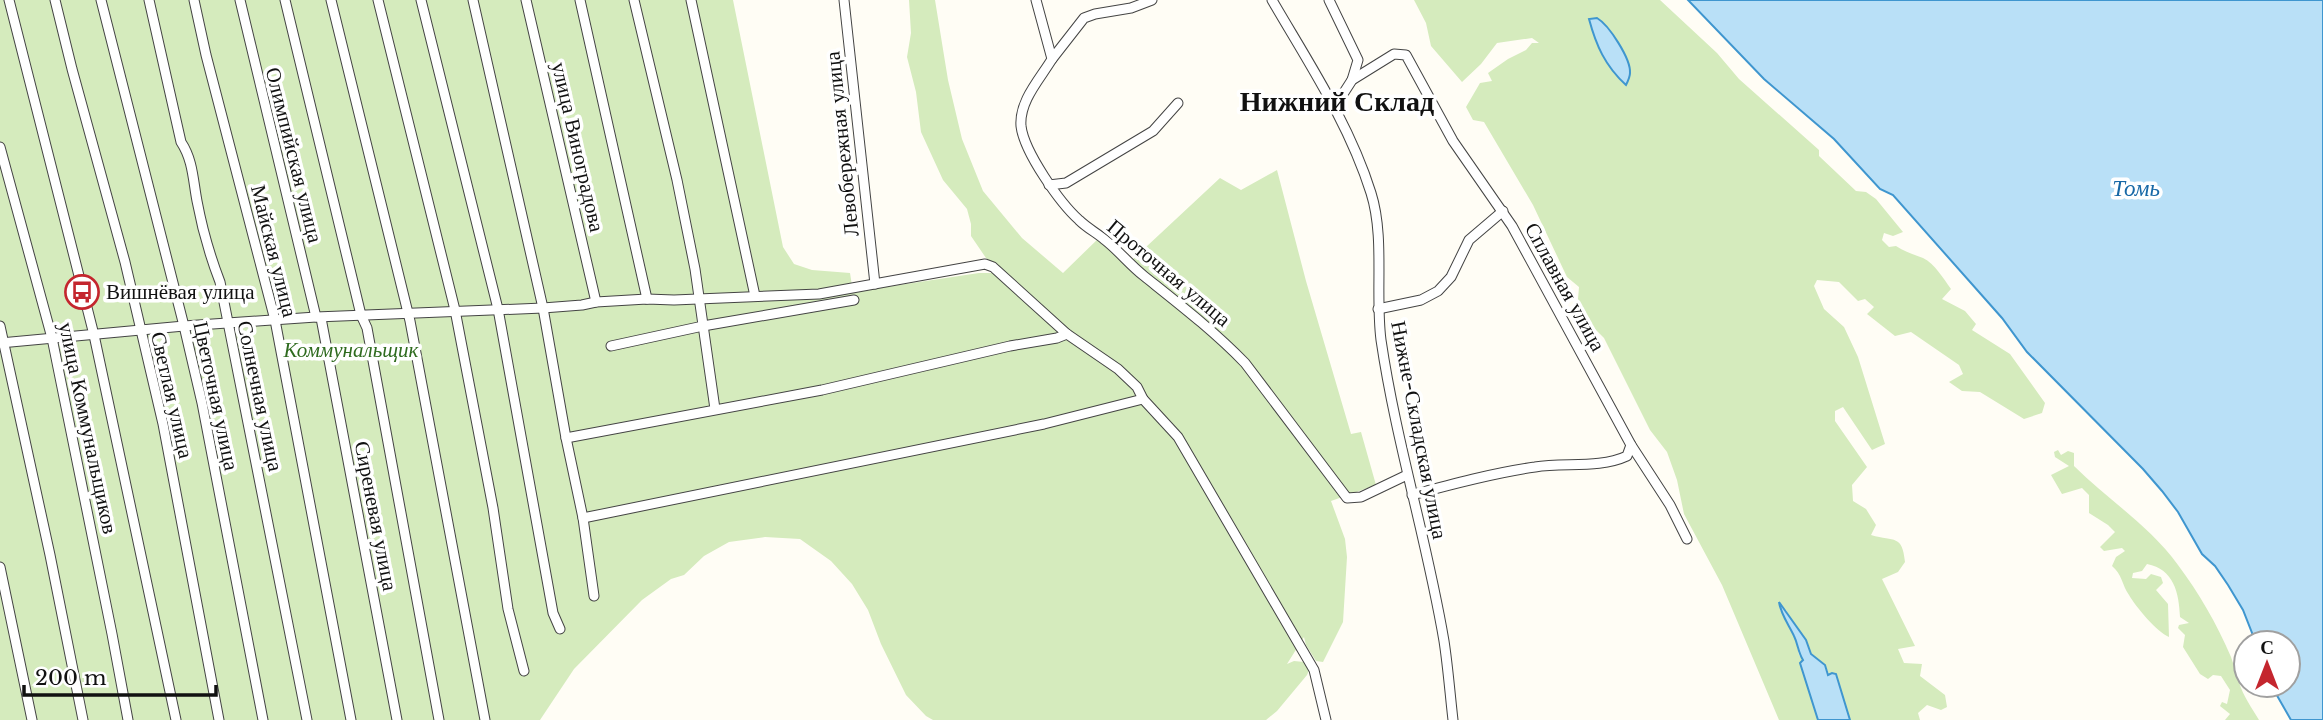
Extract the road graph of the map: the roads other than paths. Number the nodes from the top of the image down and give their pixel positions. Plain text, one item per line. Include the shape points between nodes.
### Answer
1 (9, 0) edge
2 (55, 0) edge
3 (101, 0) edge
4 (149, 0) edge
5 (194, 0) edge
6 (240, 0) edge
7 (285, 0) edge
8 (331, 0) edge
9 (378, 0) edge
10 (421, 0) edge
11 (473, 0) edge
12 (526, 0) edge
13 (580, 0) edge
14 (634, 0) edge
15 (691, 0) edge
16 (844, 0) edge
17 (1036, 0) edge
18 (1152, 0) edge
19 (1272, 0) edge
20 (1329, 0) edge
21 (1052, 59) junction
22 (1352, 80) junction
23 (1178, 103) dead end
24 (1337, 111) junction
25 (0, 147) edge
26 (1049, 185) junction
27 (1503, 211) junction
28 (875, 284) junction
29 (755, 296) junction
30 (647, 299) junction
31 (699, 299) junction
32 (854, 300) dead end
33 (596, 302) junction
34 (543, 307) junction
35 (498, 309) junction
36 (1378, 309) junction
37 (455, 310) junction
38 (407, 313) junction
39 (361, 315) junction
40 (319, 317) junction
41 (275, 320) junction
42 (227, 324) junction
43 (0, 326) edge
44 (184, 326) junction
45 (703, 326) junction
46 (139, 331) junction
47 (1067, 334) junction
48 (94, 335) junction
49 (52, 338) junction
50 (2, 343) edge
51 (611, 346) dead end
52 (1143, 399) junction
53 (715, 409) junction
54 (566, 438) junction
55 (1631, 445) junction
56 (1407, 475) junction
57 (1412, 495) junction
58 (583, 518) junction
59 (1687, 538) dead end
60 (0, 567) edge
61 (594, 596) dead end
62 (560, 629) dead end
63 (524, 671) dead end
64 (32, 720) edge
65 (83, 720) edge
66 (128, 720) edge
67 (176, 720) edge
68 (219, 720) edge
69 (263, 720) edge
70 (307, 720) edge
71 (351, 720) edge
72 (397, 720) edge
73 (439, 720) edge
74 (485, 720) edge
75 (1326, 720) edge
76 (1453, 720) edge

1 - 48 street
2 - 46 street, Светлая улица
3 - 44 street, Цветочная улица
4 - 42 street, Солнечная улица
5 - 41 street, Майская улица
6 - 40 street, Олимпийская улица
7 - 39 street
8 - 38 street
9 - 37 street
10 - 35 street
11 - 34 street
12 - 33 street, улица Виноградова
13 - 30 street
14 - 31 street via 677,180
15 - 29 street
16 - 28 street, Левобережная улица
17 - 21 street
18 - 21 street, Проточная улица via 1084,18
19 - 24 street, Нижне-Складская улица
20 - 22 street via 1358,60
21 - 26 street, Проточная улица via 1033,86 1021,126
22 - 24 street
22 - 27 street, Сплавная улица via 1394,54 1406,55 1453,141
23 - 26 street via 1153,131 1066,183
24 - 36 street, Нижне-Складская улица via 1372,195 1378,234
25 - 49 street, улица Коммунальщиков
26 - 56 street, Проточная улица via 1080,221 1245,363 1347,498 1361,497
27 - 36 street via 1469,240 1451,277 1438,291 1421,300
27 - 55 street, Сплавная улица
28 - 29 street via 819,294
28 - 47 street via 985,264
29 - 31 street
30 - 31 street
30 - 33 street
31 - 45 street
32 - 45 street
33 - 34 street
34 - 35 street
34 - 54 street
35 - 37 street
35 - 62 street via 552,613
36 - 56 street, Нижне-Складская улица
37 - 38 street
37 - 63 street via 508,609
38 - 39 street
38 - 74 street
39 - 40 street
39 - 73 street via 382,403
40 - 41 street
40 - 72 street, Сиреневая улица
41 - 42 street
41 - 71 street, Майская улица
42 - 44 street
42 - 70 street, Солнечная улица
43 - 50 street
44 - 46 street
44 - 69 street, Цветочная улица
45 - 51 street
45 - 53 street
46 - 48 street
46 - 68 street, Светлая улица via 163,424
47 - 52 street via 1118,369
47 - 53 street via 822,390
48 - 49 street
48 - 67 street
49 - 50 street
49 - 66 street, улица Коммунальщиков
50 - 65 street
52 - 58 street via 1031,427
52 - 75 street via 1184,446 1307,657
53 - 54 street
54 - 58 street
55 - 57 street via 1627,456 1607,462 1518,469
55 - 59 street, Сплавная улица
56 - 57 street, Нижне-Складская улица
57 - 76 street, Нижне-Складская улица via 1443,638
58 - 61 street
60 - 64 street

